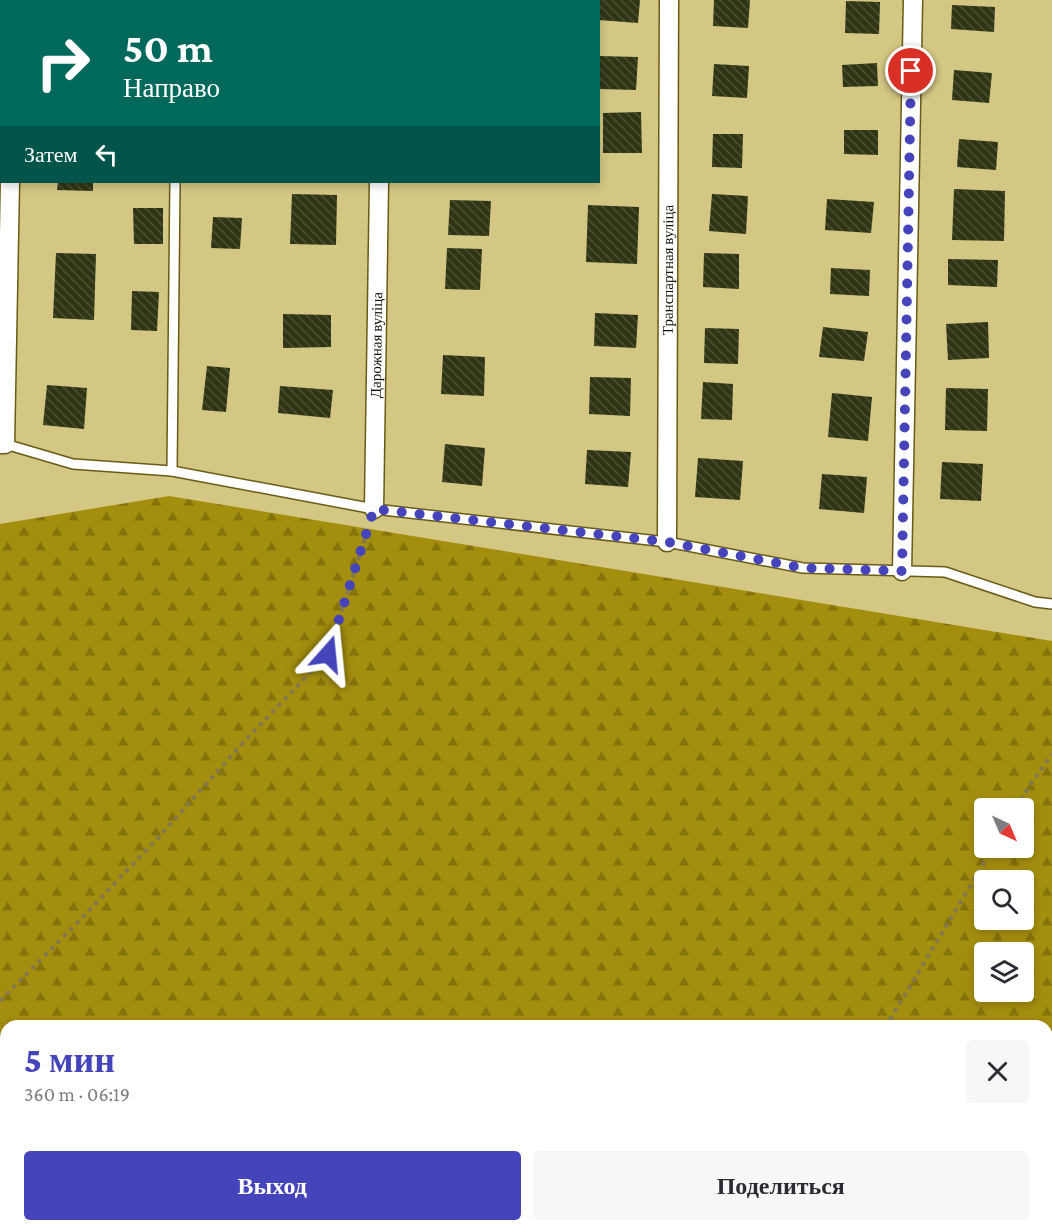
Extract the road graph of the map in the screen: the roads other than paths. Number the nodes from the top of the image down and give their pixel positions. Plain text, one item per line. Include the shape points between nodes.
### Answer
1 (669, 0) edge
2 (913, 0) edge
3 (10, 183) edge
4 (175, 183) edge
5 (380, 183) edge
6 (2, 444) edge
7 (172, 471) junction
8 (374, 509) junction
9 (667, 542) junction
10 (902, 571) junction
11 (1052, 604) edge

1 - 9 street, Транспартная вуліца
2 - 10 street
3 - 6 street
4 - 7 lane
5 - 8 street, Дарожная вуліца
6 - 7 lane via 72,464
7 - 8 lane
8 - 9 lane
9 - 10 lane via 803,568
10 - 11 lane via 945,572

